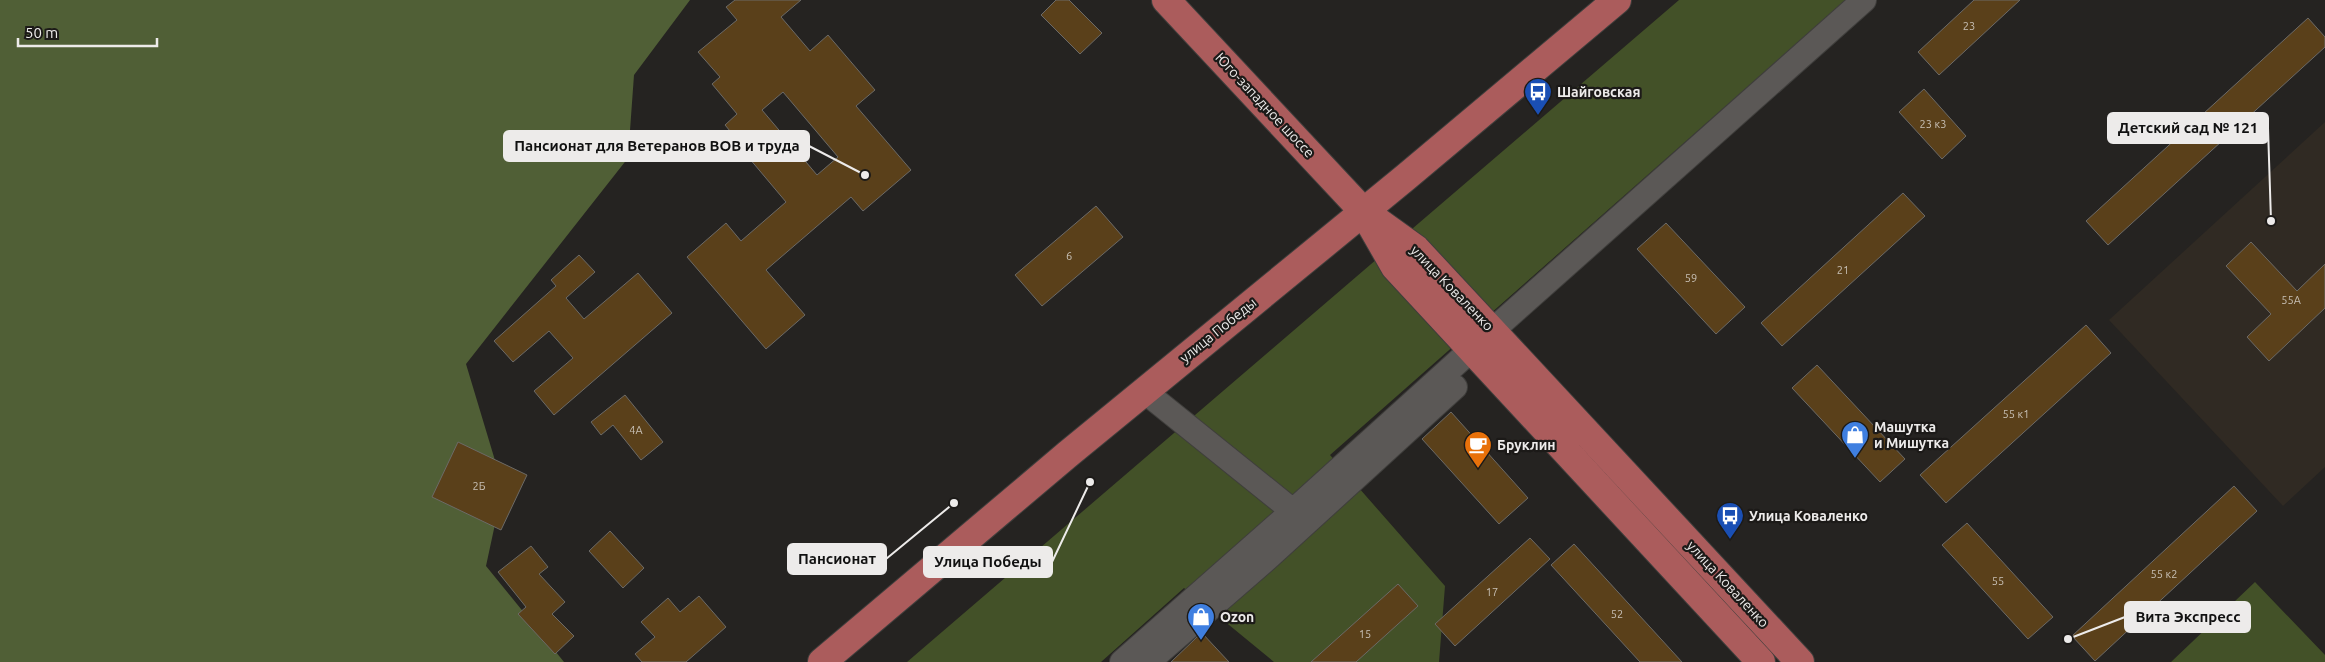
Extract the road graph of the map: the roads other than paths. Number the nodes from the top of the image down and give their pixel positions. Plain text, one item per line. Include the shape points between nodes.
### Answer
1 (1166, 0) edge
2 (1617, 0) edge
3 (1864, 0) edge
4 (1363, 211) junction
5 (1493, 330) junction
6 (1471, 350) junction
7 (1455, 387) dead end
8 (1144, 391) junction
9 (1294, 511) junction
10 (822, 662) edge
11 (1122, 662) edge
12 (1148, 662) edge
13 (1761, 662) edge
14 (1800, 662) edge

1 - 4 main road, Юго-западное шоссе
2 - 4 main road, улица Победы
3 - 5 street
4 - 5 main road, улица Коваленко via 1416,249
4 - 6 main road, улица Коваленко via 1396,267
4 - 8 main road, улица Победы
5 - 6 main road
5 - 14 main road, улица Коваленко
6 - 9 street
6 - 13 main road, улица Коваленко
7 - 12 street
8 - 9 street
8 - 10 main road, улица Победы
9 - 11 street

